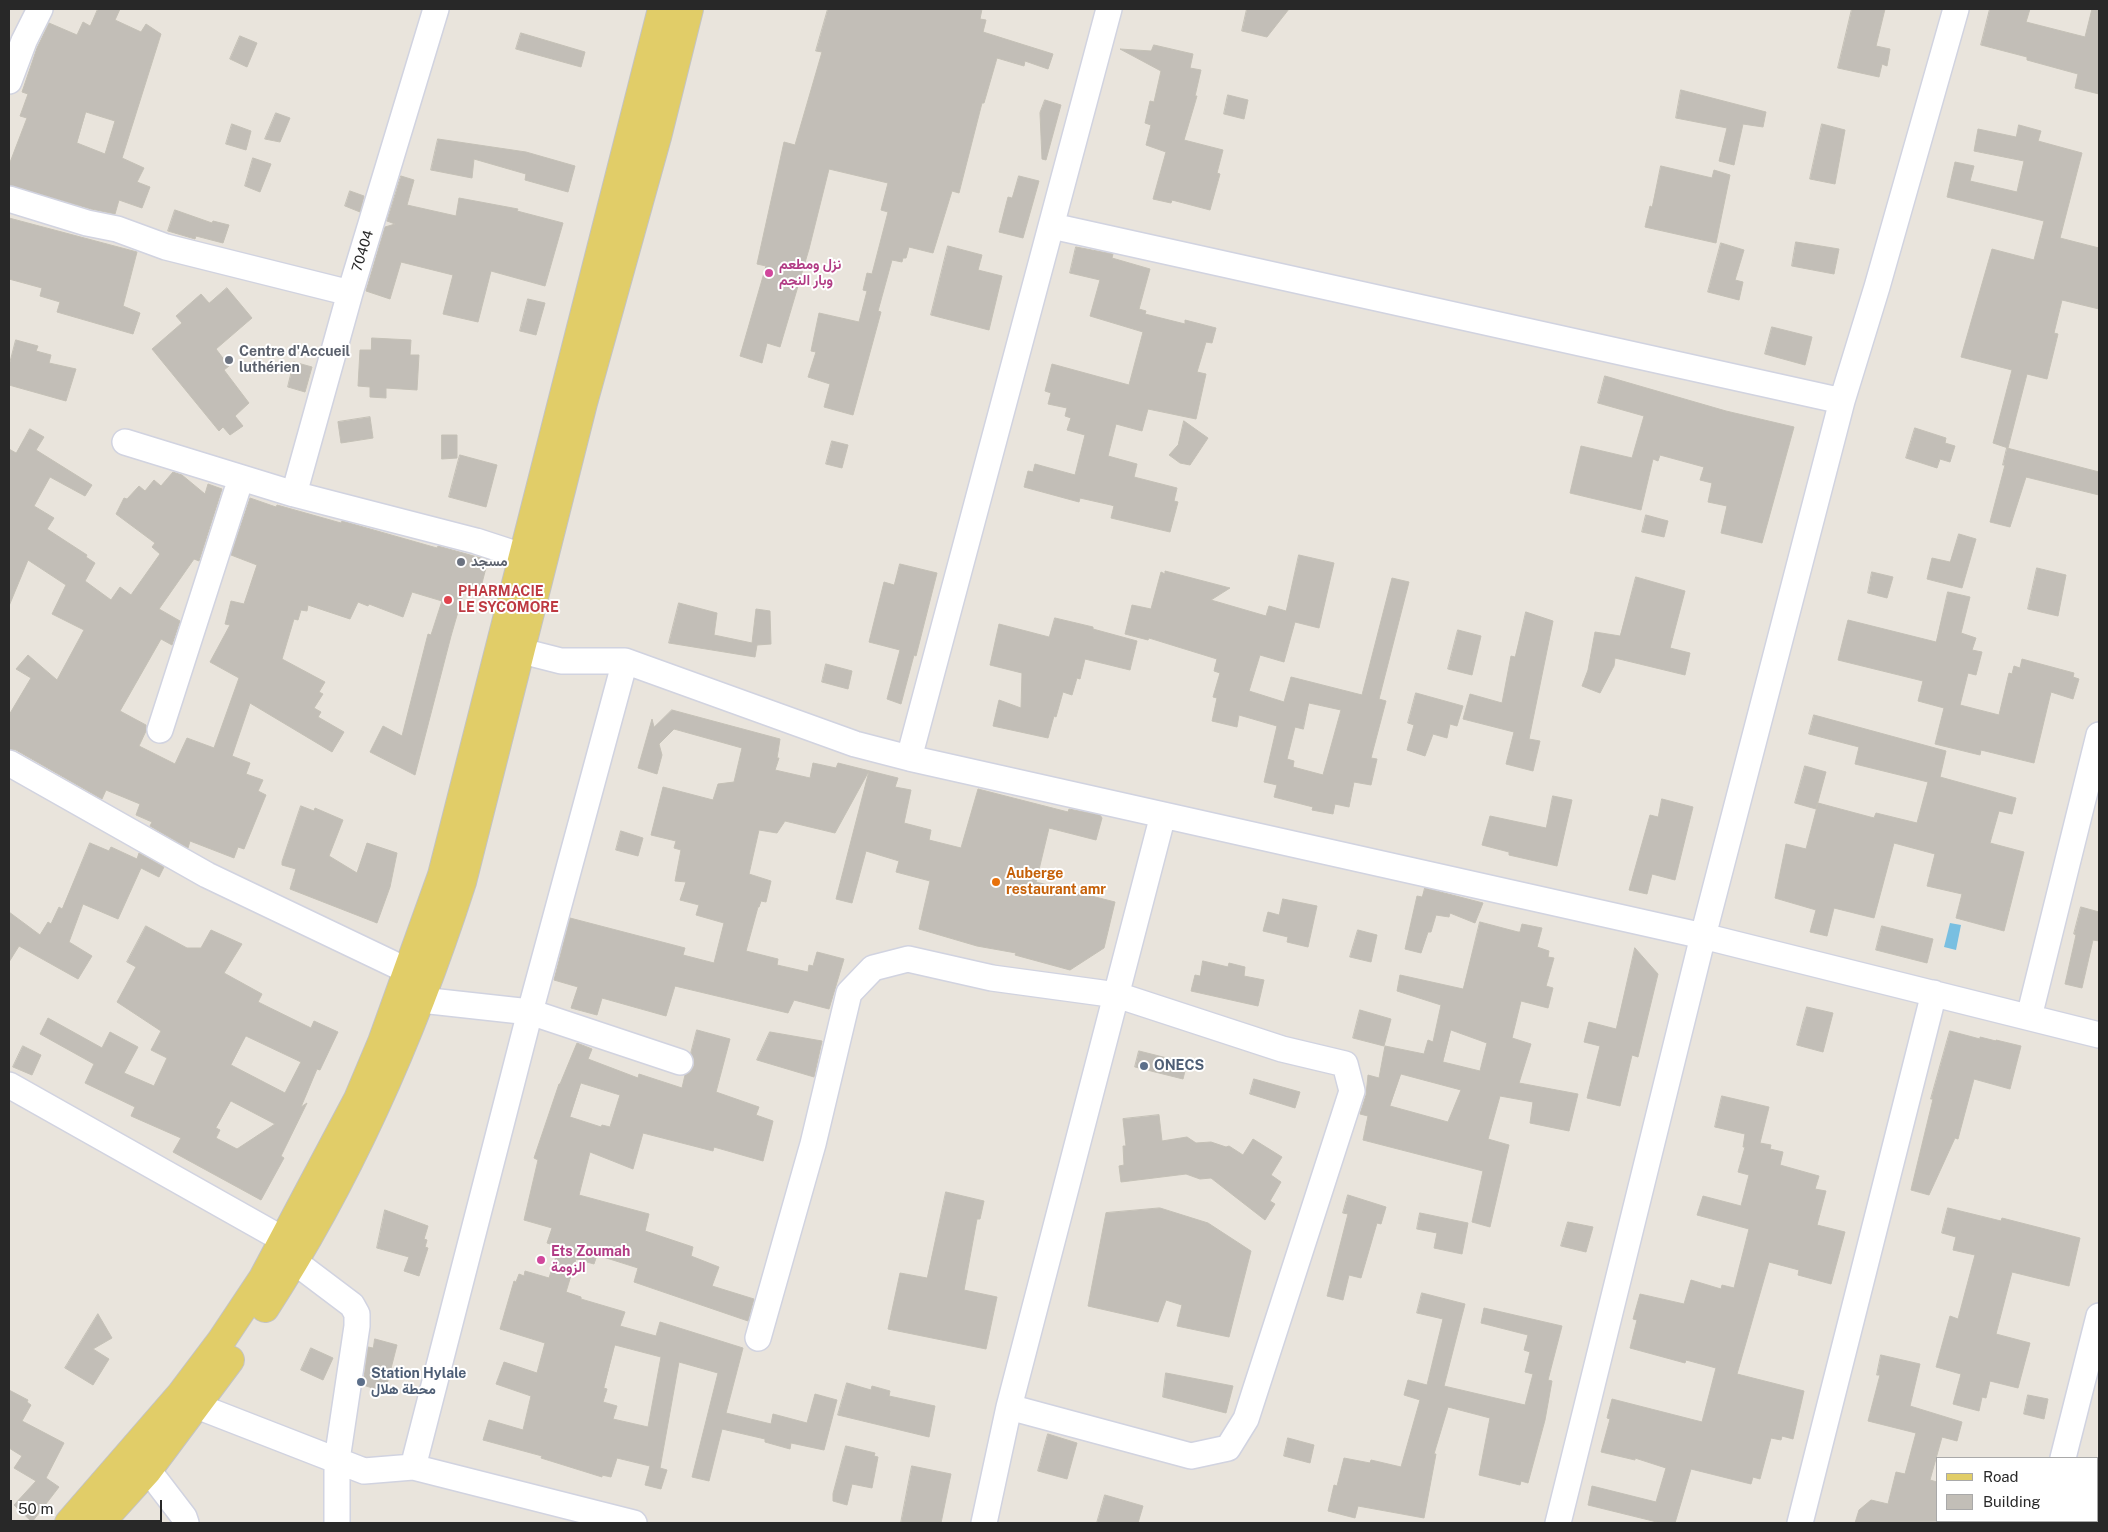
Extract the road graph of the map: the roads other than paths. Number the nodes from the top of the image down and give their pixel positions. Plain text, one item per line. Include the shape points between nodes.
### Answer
1 (40, 9) edge
2 (436, 9) edge
3 (662, 9) edge
4 (689, 9) edge
5 (1109, 9) edge
6 (1956, 9) edge
7 (9, 82) edge
8 (9, 199) edge
9 (1052, 226) junction
10 (350, 293) junction
11 (1842, 401) junction
12 (125, 442) dead end
13 (241, 478) junction
14 (294, 494) junction
15 (522, 556) junction
16 (511, 648) junction
17 (625, 661) junction
18 (160, 730) dead end
19 (2099, 735) edge
20 (909, 758) junction
21 (9, 763) edge
22 (1163, 815) junction
23 (1703, 936) junction
24 (408, 971) junction
25 (1934, 993) junction
26 (1117, 995) junction
27 (421, 1000) junction
28 (530, 1012) junction
29 (2029, 1016) junction
30 (2099, 1035) edge
31 (680, 1062) dead end
32 (9, 1085) edge
33 (290, 1251) junction
34 (2099, 1316) edge
35 (758, 1338) dead end
36 (189, 1400) junction
37 (1009, 1407) junction
38 (2063, 1457) edge
39 (337, 1460) junction
40 (413, 1467) junction
41 (148, 1470) junction
42 (69, 1523) edge
43 (100, 1523) edge
44 (186, 1523) edge
45 (337, 1523) edge
46 (634, 1523) edge
47 (984, 1523) edge
48 (1558, 1523) edge
49 (1800, 1523) edge

1 - 7 street
2 - 10 street, 70404
3 - 15 main road
4 - 16 main road via 583,403
5 - 9 street
6 - 11 street
8 - 10 street via 117,229 166,247
9 - 11 street
9 - 20 street
10 - 14 street, 70404
11 - 23 street
12 - 13 street
13 - 14 street
13 - 18 street
14 - 15 street
15 - 16 main road
16 - 17 street via 561,661
16 - 24 main road via 442,875
16 - 27 main road via 462,882
17 - 20 street via 855,744
17 - 28 street
19 - 29 street
20 - 22 street
21 - 24 street via 207,875
22 - 23 street
22 - 26 street
23 - 25 street
23 - 48 street
24 - 33 main road via 358,1099
25 - 29 street
25 - 49 street
26 - 35 street via 992,978 908,959 873,968 849,993 813,1144
26 - 37 street
26 - 37 street via 1282,1049 1345,1064 1352,1091 1246,1419 1228,1448 1191,1456
27 - 28 street
27 - 33 main road via 347,1164
28 - 31 street
28 - 40 street
29 - 30 street
32 - 33 street
33 - 36 main road via 263,1278 221,1341
33 - 39 street via 352,1305 357,1314
34 - 38 street
36 - 39 street
36 - 41 main road
36 - 42 main road via 160,1421
37 - 47 street
39 - 40 street via 364,1471
39 - 45 street
40 - 46 street
41 - 43 main road
41 - 44 street

